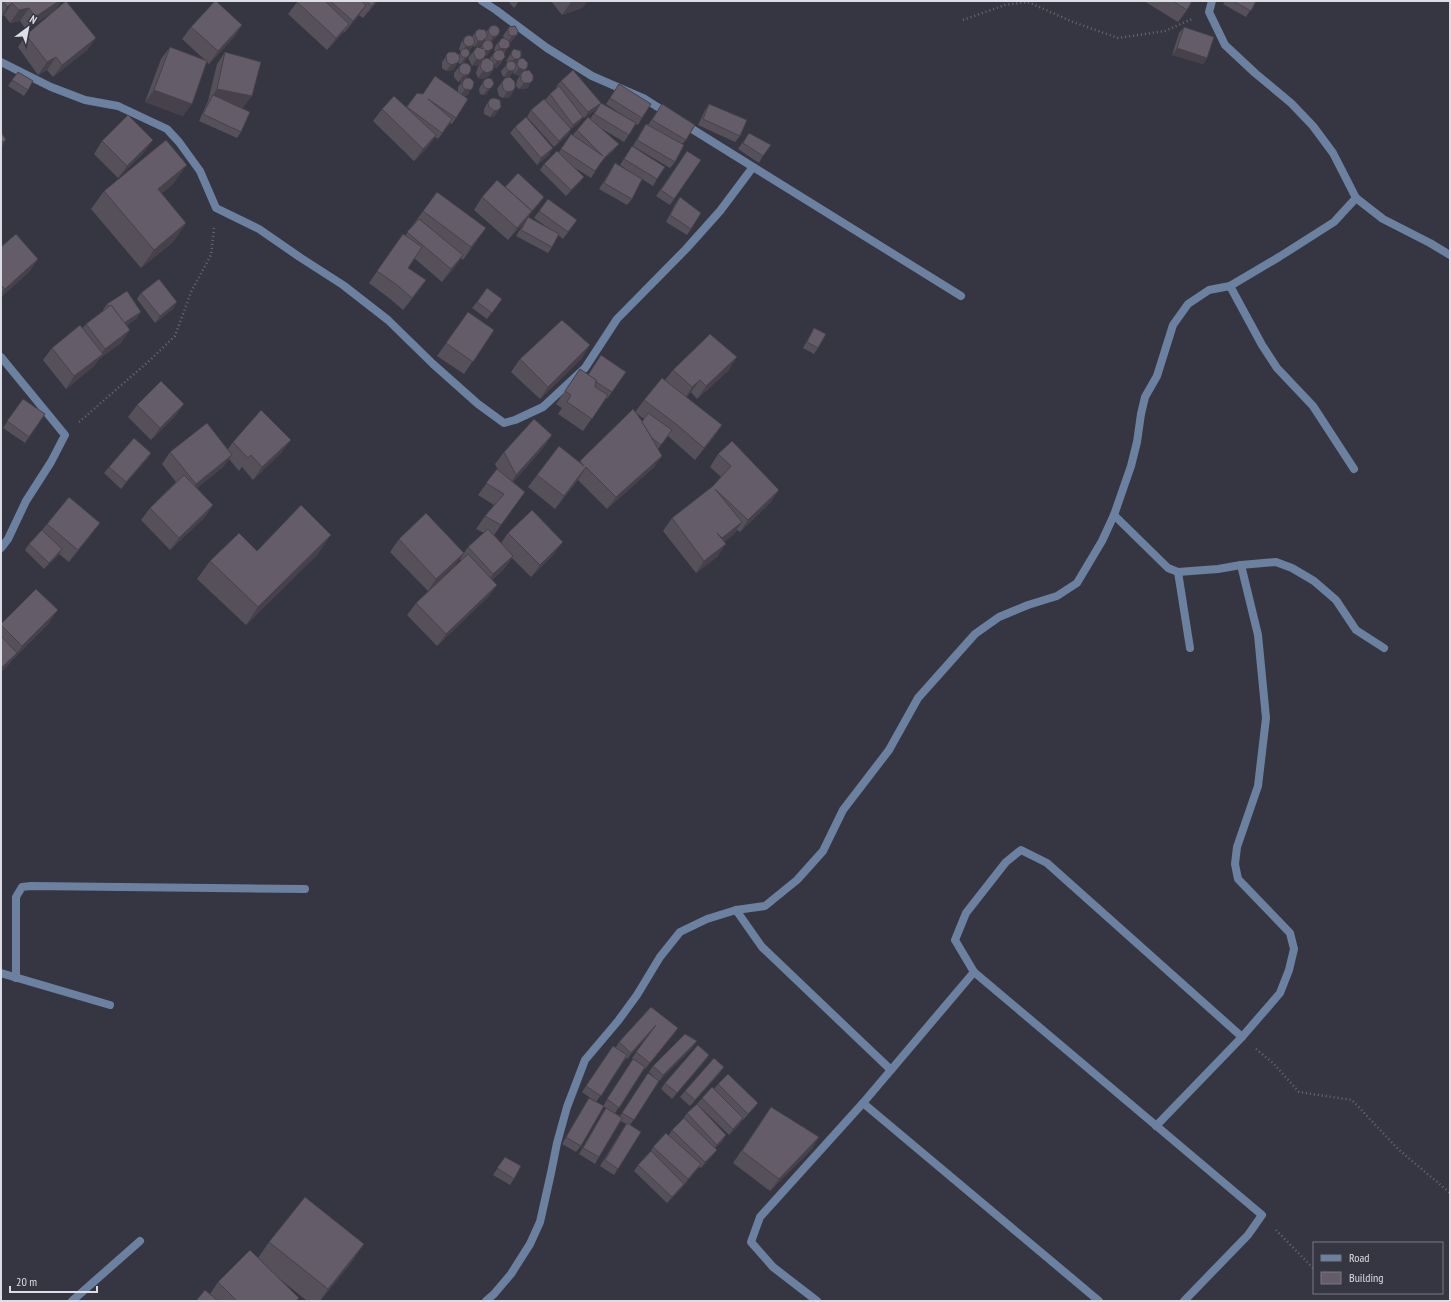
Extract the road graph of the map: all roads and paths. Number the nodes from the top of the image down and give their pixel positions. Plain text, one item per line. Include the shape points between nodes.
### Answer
1 (482, 1) edge
2 (1212, 1) edge
3 (1209, 12) junction
4 (963, 20) dead end
5 (1, 62) edge
6 (753, 167) junction
7 (1356, 198) junction
8 (216, 208) junction
9 (1450, 255) edge
10 (1230, 286) junction
11 (961, 296) dead end
12 (1, 356) edge
13 (65, 435) junction
14 (1354, 469) dead end
15 (1114, 515) junction
16 (1, 548) edge
17 (1241, 565) junction
18 (1178, 572) junction
19 (1190, 648) dead end
20 (1384, 648) dead end
21 (305, 889) dead end
22 (736, 910) junction
23 (974, 972) junction
24 (1, 973) edge
25 (16, 978) junction
26 (110, 1005) dead end
27 (1242, 1037) junction
28 (891, 1070) junction
29 (863, 1103) junction
30 (1156, 1126) junction
31 (1450, 1193) edge
32 (1262, 1215) junction
33 (140, 1241) dead end
34 (1313, 1268) edge
35 (72, 1301) edge
36 (486, 1301) edge
37 (817, 1301) edge
38 (1099, 1301) edge
39 (1184, 1301) edge

1 - 6 street via 586,72 645,100
2 - 3 street
3 - 4 path via 1165,31 1118,38 1028,2 1005,5
3 - 7 street via 1225,45 1291,103 1313,126 1333,153
5 - 8 street via 51,87 85,100 118,106 167,129 200,170
6 - 8 street via 686,249 617,319 585,368 543,407 504,423 478,404 388,320 343,285 259,229
6 - 11 street
7 - 9 street via 1383,219
7 - 10 street via 1334,222
8 - 13 path via 211,255 191,292 175,336
10 - 14 street via 1262,345 1278,368 1313,406
10 - 15 street via 1209,290 1188,304 1173,325 1157,376 1145,397 1131,466
12 - 13 street
13 - 16 street
15 - 18 street via 1168,568
15 - 22 street via 1077,583 1057,596 999,617 975,634 918,698 889,750 843,810 823,851 797,880 764,906
17 - 18 street
17 - 20 street via 1276,562 1292,568 1314,581 1336,600 1356,630
17 - 27 street via 1258,635 1266,718 1258,786 1237,847 1235,864 1238,879 1290,933 1294,949 1290,970 1280,993
18 - 19 street
21 - 25 street via 31,886 22,888 16,897
22 - 28 street via 762,947
22 - 36 street via 707,919 680,932 660,957 622,1016 585,1060 569,1101 557,1143 540,1222 511,1274
23 - 27 street via 955,940 966,913 1006,862 1021,850 1048,863
23 - 28 street
23 - 30 street
24 - 25 street
25 - 26 street
27 - 30 street
27 - 31 path via 1273,1063 1299,1092 1352,1100 1398,1150
28 - 29 street
29 - 37 street via 760,1217 751,1242 773,1267
29 - 38 street
30 - 32 street
32 - 34 path
32 - 39 street via 1248,1235
33 - 35 street

